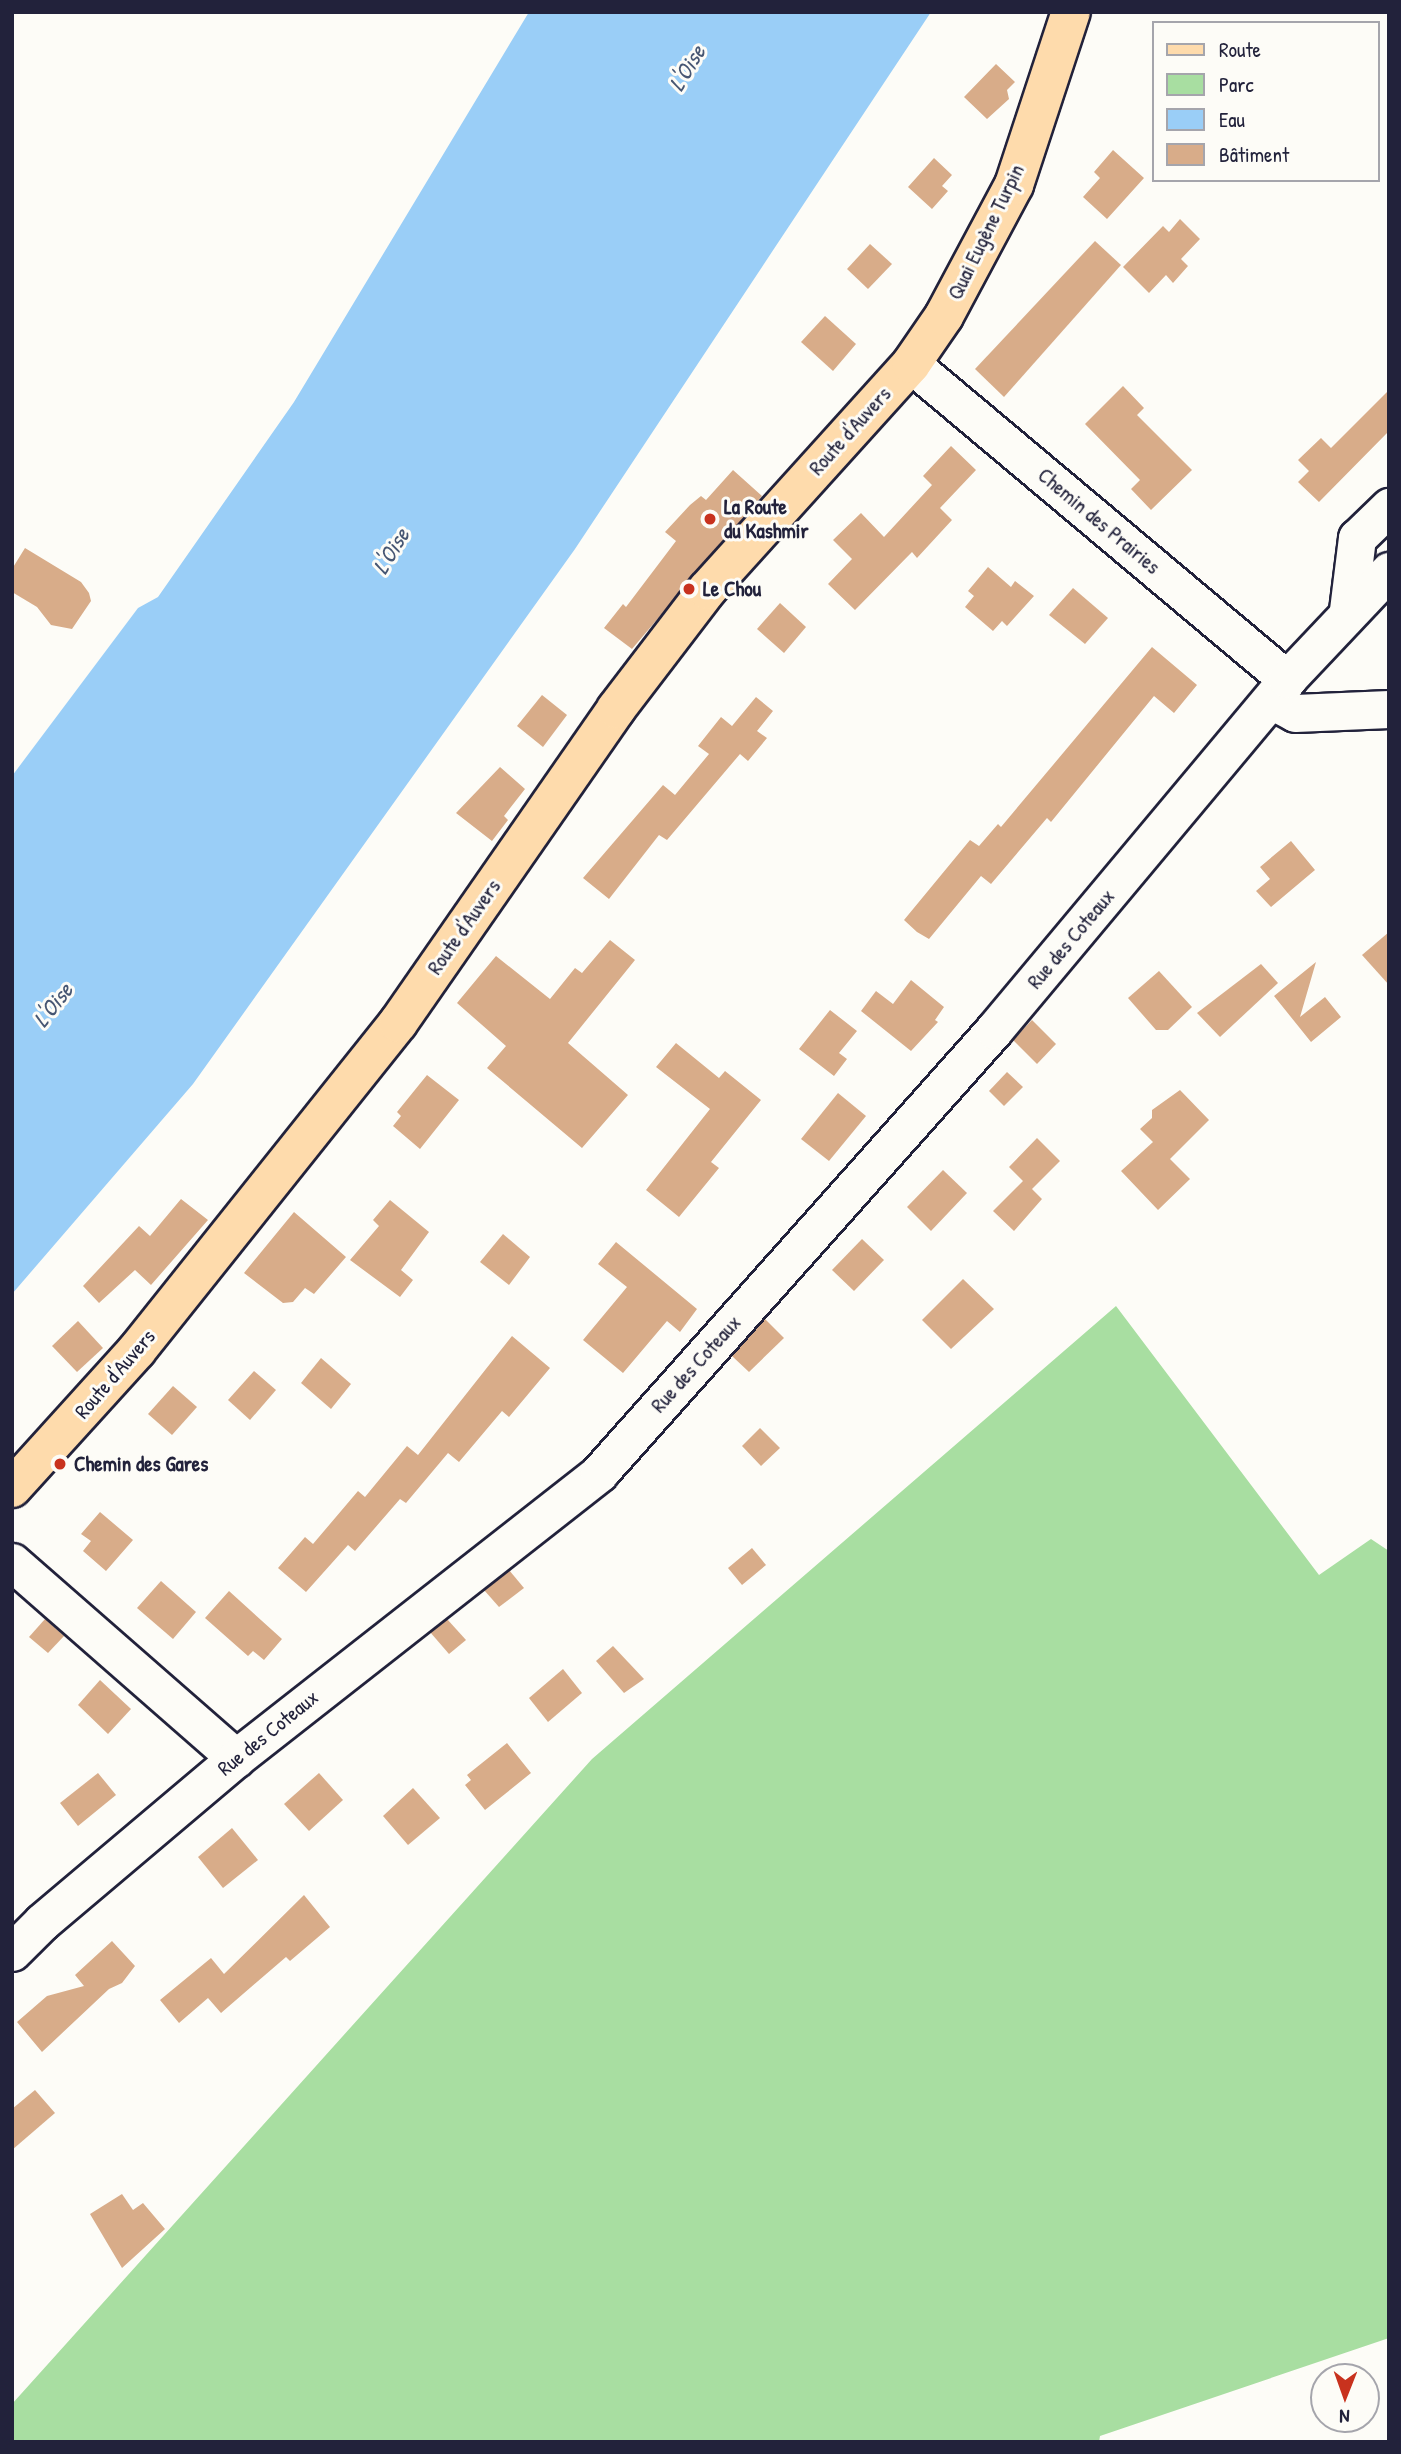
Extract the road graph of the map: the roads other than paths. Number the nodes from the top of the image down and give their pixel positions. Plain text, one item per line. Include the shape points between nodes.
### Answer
1 (1072, 12) edge
2 (911, 364) junction
3 (1389, 507) edge
4 (1389, 571) edge
5 (1348, 610) junction
6 (1279, 690) junction
7 (1389, 709) edge
8 (12, 1488) edge
9 (12, 1562) edge
10 (236, 1758) junction
11 (12, 1952) edge

1 - 2 main road, Quai Eugène Turpin via 1014,184 944,316
2 - 6 street, Chemin des Prairies
2 - 8 main road, Route d'Auvers via 707,590 616,709 398,1023 178,1300
3 - 5 street via 1357,538
4 - 5 street, Rue des Coteaux
5 - 6 street, Rue des Coteaux
6 - 7 street, Chemin des Prairies via 1295,713
6 - 10 street, Rue des Coteaux via 994,1030 599,1473
9 - 10 street
10 - 11 street, Rue des Coteaux

